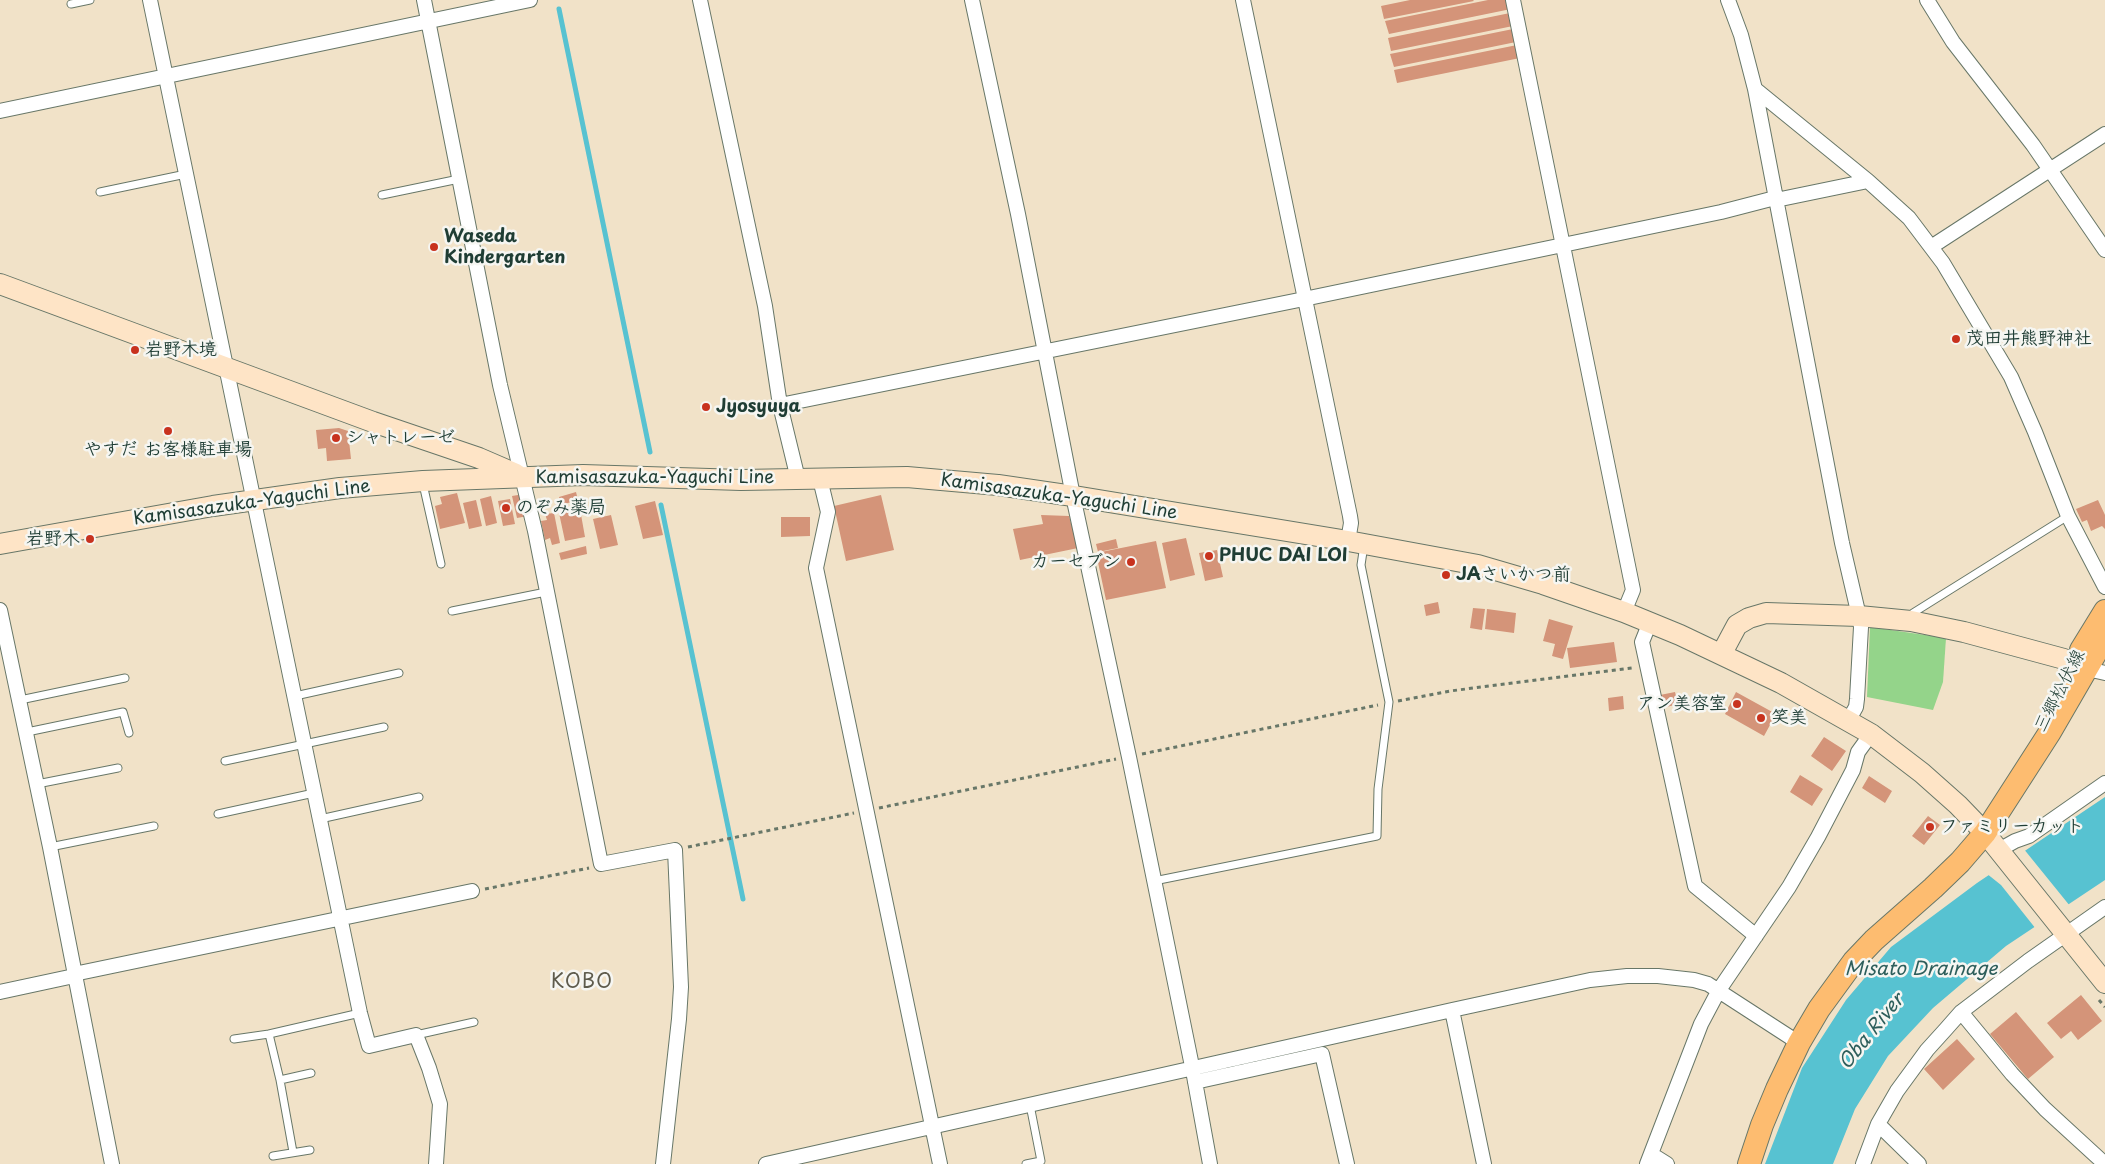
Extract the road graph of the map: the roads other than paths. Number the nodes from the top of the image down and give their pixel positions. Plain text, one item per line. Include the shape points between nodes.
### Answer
1 (90, 0) edge
2 (150, 0) edge
3 (424, 0) edge
4 (530, 0) edge
5 (700, 0) edge
6 (972, 0) edge
7 (1243, 0) edge
8 (1513, 0) edge
9 (1728, 0) edge
10 (1926, 0) edge
11 (71, 4) dead end
12 (428, 21) junction
13 (166, 77) junction
14 (1755, 89) junction
15 (0, 111) edge
16 (2105, 134) edge
17 (2050, 169) junction
18 (187, 174) junction
19 (460, 179) junction
20 (1868, 181) junction
21 (100, 192) dead end
22 (382, 195) dead end
23 (1775, 199) junction
24 (1563, 244) junction
25 (1932, 247) junction
26 (2105, 250) edge
27 (0, 284) edge
28 (1304, 299) junction
29 (1045, 350) junction
30 (228, 369) junction
31 (780, 405) junction
32 (522, 477) junction
33 (798, 479) junction
34 (820, 479) junction
35 (422, 481) junction
36 (1073, 496) junction
37 (254, 500) junction
38 (2068, 516) junction
39 (1356, 542) junction
40 (0, 544) edge
41 (441, 564) dead end
42 (2105, 587) edge
43 (546, 592) junction
44 (0, 610) edge
45 (452, 611) dead end
46 (2105, 611) edge
47 (1624, 612) junction
48 (1859, 616) junction
49 (1650, 622) junction
50 (1911, 622) junction
51 (2105, 637) edge
52 (1722, 653) junction
53 (2088, 669) edge
54 (399, 673) dead end
55 (125, 678) dead end
56 (295, 696) junction
57 (20, 700) junction
58 (1848, 721) junction
59 (384, 727) dead end
60 (26, 732) junction
61 (130, 733) dead end
62 (1871, 734) junction
63 (305, 745) junction
64 (225, 761) dead end
65 (118, 768) dead end
66 (2105, 783) edge
67 (37, 784) junction
68 (314, 792) junction
69 (418, 797) dead end
70 (218, 814) dead end
71 (320, 819) junction
72 (154, 826) dead end
73 (50, 847) junction
74 (1997, 847) junction
75 (1154, 881) junction
76 (472, 891) road end
77 (2105, 907) edge
78 (341, 918) junction
79 (2065, 932) junction
80 (1756, 936) junction
81 (74, 974) junction
82 (2105, 982) edge
83 (1719, 990) junction
84 (0, 992) edge
85 (1452, 1010) junction
86 (1961, 1012) junction
87 (360, 1013) junction
88 (474, 1022) dead end
89 (269, 1034) junction
90 (416, 1035) junction
91 (234, 1039) dead end
92 (1799, 1043) junction
93 (1292, 1054) junction
94 (1192, 1068) junction
95 (312, 1073) dead end
96 (280, 1080) junction
97 (1195, 1082) junction
98 (1030, 1105) junction
99 (1878, 1124) junction
100 (931, 1127) junction
101 (310, 1150) dead end
102 (293, 1152) junction
103 (273, 1156) dead end
104 (1649, 1159) edge
105 (2104, 1163) edge
106 (112, 1164) edge
107 (436, 1164) edge
108 (663, 1164) edge
109 (766, 1164) edge
110 (940, 1164) edge
111 (1026, 1164) edge
112 (1210, 1164) edge
113 (1347, 1164) edge
114 (1484, 1164) edge
115 (1667, 1164) edge
116 (1749, 1164) edge
117 (1863, 1164) edge
118 (1919, 1164) edge

1 - 11 lane
2 - 13 street
3 - 12 street
4 - 12 street
5 - 31 street via 764,306
6 - 29 street
7 - 28 street
8 - 24 street
9 - 14 street
10 - 17 street
12 - 13 street
12 - 19 street
13 - 15 street
13 - 18 street
14 - 20 street
14 - 23 street
16 - 17 street
17 - 25 street
17 - 26 street
18 - 21 lane
18 - 30 street
19 - 22 lane
19 - 32 street via 500,385
20 - 23 street
20 - 25 street via 1910,218
23 - 24 street
23 - 48 street
24 - 28 street
24 - 47 street via 1633,590
25 - 38 street via 2004,364
27 - 30 main road
28 - 29 street
28 - 39 street
29 - 31 street
29 - 36 street
30 - 32 main road via 479,458
30 - 37 street
31 - 33 street
32 - 33 main road, Kamisasazuka-Yaguchi Line
32 - 35 main road, Kamisasazuka-Yaguchi Line
32 - 43 street
33 - 34 main road, Kamisasazuka-Yaguchi Line
34 - 36 main road, Kamisasazuka-Yaguchi Line via 908,478 998,485
34 - 100 street via 828,512 816,568
35 - 37 main road, Kamisasazuka-Yaguchi Line
35 - 41 lane
36 - 39 main road, Kamisasazuka-Yaguchi Line
36 - 75 street
37 - 40 main road, Kamisasazuka-Yaguchi Line
37 - 56 street
38 - 42 street
38 - 50 lane via 1914,613
39 - 47 main road, Kamisasazuka-Yaguchi Line via 1478,566
39 - 75 lane via 1389,702 1378,790 1377,836
43 - 45 lane
43 - 108 street via 601,864 675,850 681,987
44 - 57 street
46 - 53 main road, 三郷松伏線
47 - 49 main road, Kamisasazuka-Yaguchi Line
48 - 50 main road
48 - 52 main road via 1766,613 1737,625
48 - 58 street via 1857,699
49 - 52 main road, Kamisasazuka-Yaguchi Line
49 - 80 street via 1642,642 1695,886
50 - 53 main road via 1972,634 2064,659
51 - 53 main road
52 - 58 main road, Kamisasazuka-Yaguchi Line
53 - 74 main road, 三郷松伏線 via 2040,726
54 - 56 lane
55 - 57 lane
56 - 63 street
57 - 60 street
58 - 62 main road, Kamisasazuka-Yaguchi Line
59 - 63 lane
60 - 61 lane via 123,712
60 - 67 street
62 - 74 main road, Kamisasazuka-Yaguchi Line via 1958,805
62 - 80 street via 1858,752 1854,770 1818,837
63 - 64 lane
63 - 68 street
65 - 67 lane
66 - 74 street via 2029,836
67 - 73 street
68 - 70 lane
68 - 71 street
69 - 71 lane
71 - 78 street
72 - 73 lane
73 - 81 street
74 - 79 main road, Kamisasazuka-Yaguchi Line
74 - 92 main road, 三郷松伏線 via 1960,862 1874,940 1819,1009
75 - 94 street
76 - 78 street
77 - 79 street
78 - 81 street
78 - 87 street
79 - 82 main road, Kamisasazuka-Yaguchi Line
79 - 86 street
80 - 83 street
81 - 84 street
81 - 106 street
83 - 85 street via 1694,980 1627,976 1590,980
83 - 92 street
83 - 104 street via 1701,1024
85 - 93 street
85 - 114 street
86 - 99 street via 1896,1091
86 - 105 street via 2045,1109
87 - 89 lane
87 - 90 street via 369,1046
88 - 90 lane
89 - 91 lane
89 - 96 lane
90 - 107 street via 440,1104
92 - 116 main road, 三郷松伏線 via 1762,1124
93 - 94 street
93 - 97 street
93 - 113 street via 1322,1054
94 - 97 street
94 - 98 street
95 - 96 lane
96 - 102 lane
97 - 112 street
98 - 100 street
98 - 111 lane via 1041,1161
99 - 117 street
99 - 118 street
100 - 109 street
100 - 110 street
101 - 102 lane
102 - 103 lane
104 - 115 street

